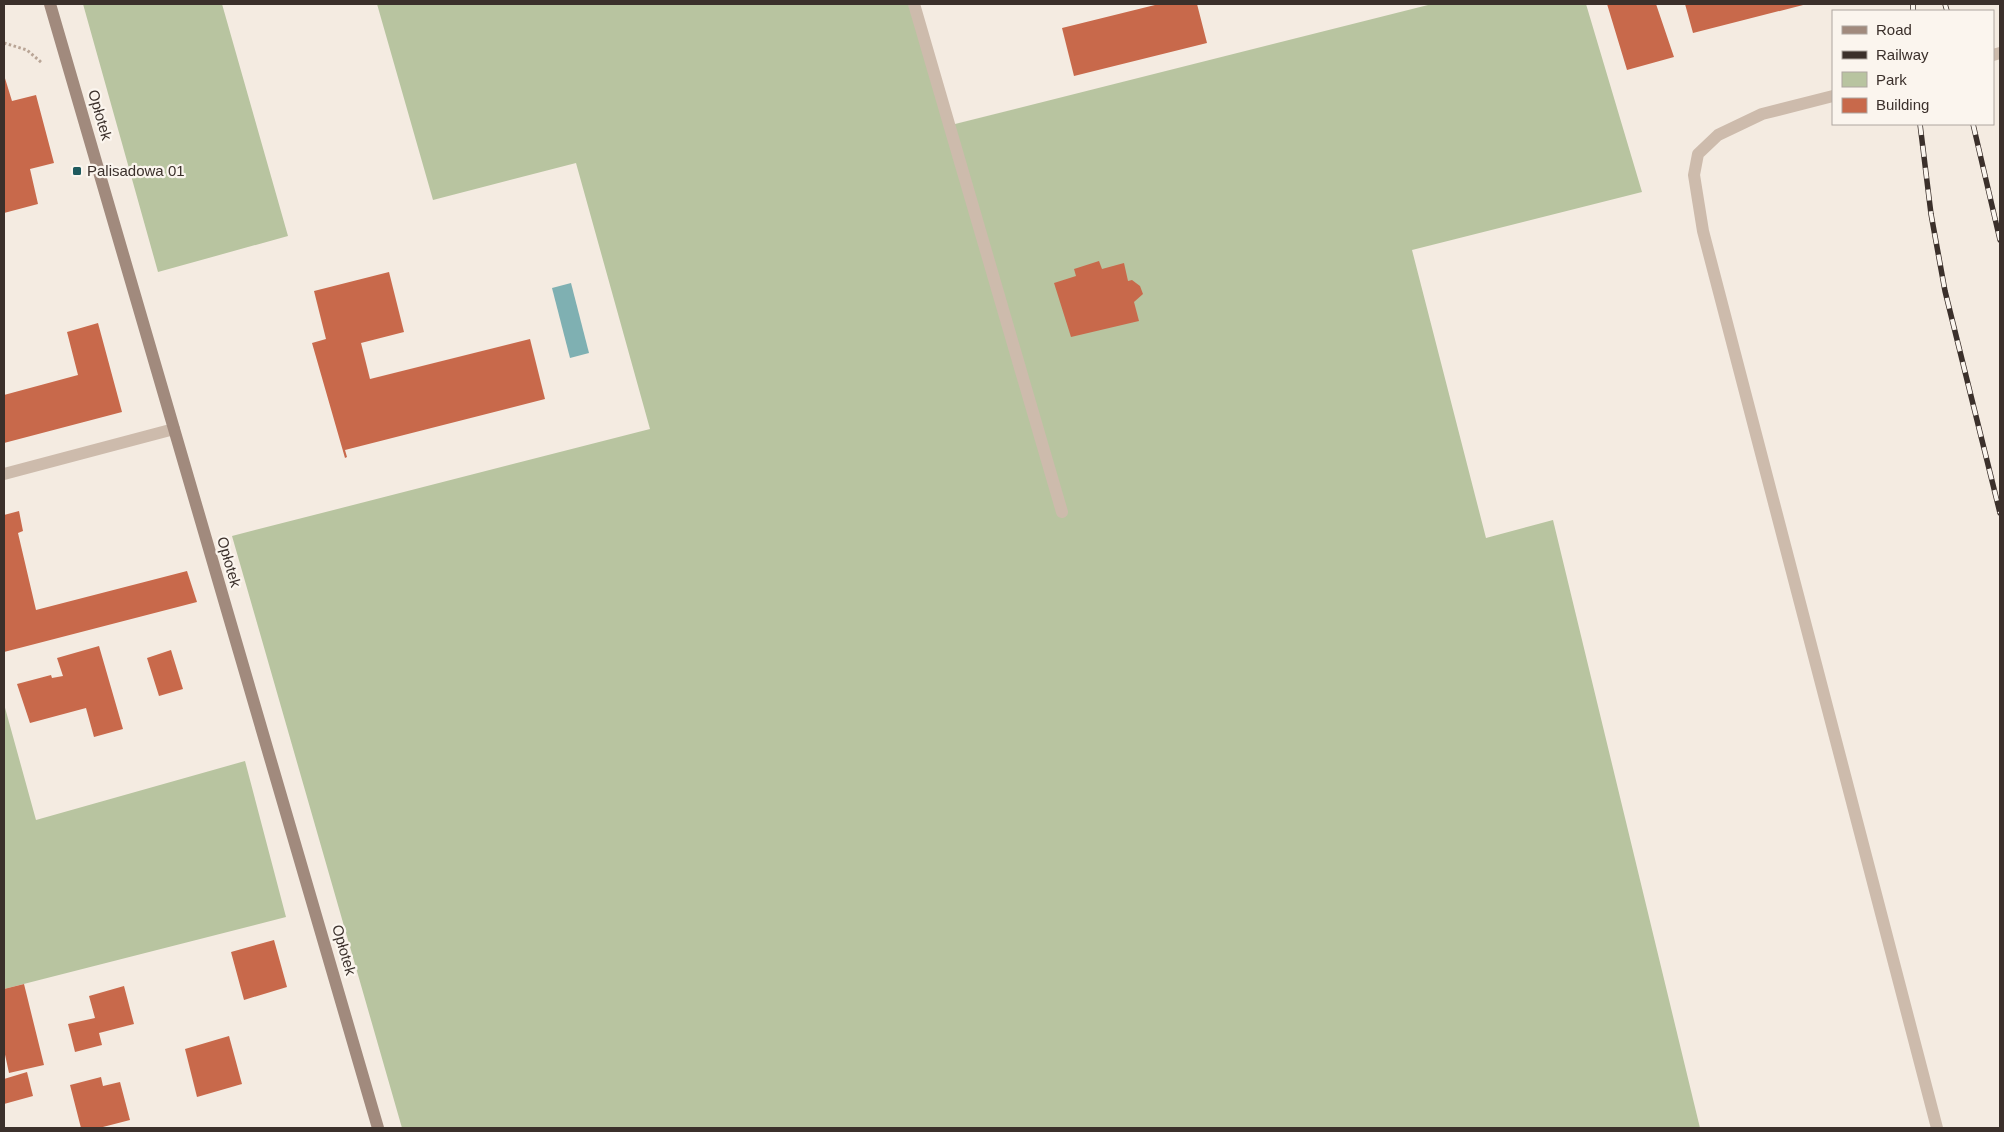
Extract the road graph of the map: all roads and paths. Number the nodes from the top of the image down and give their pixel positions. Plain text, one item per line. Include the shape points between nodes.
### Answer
1 (50, 4) edge
2 (914, 4) edge
3 (1832, 96) edge
4 (174, 429) junction
5 (4, 474) edge
6 (1062, 512) dead end
7 (378, 1128) edge
8 (1937, 1128) edge

1 - 4 street, Opłotek
2 - 6 lane
3 - 8 lane via 1762,114 1718,135 1698,154 1694,175 1703,231
4 - 5 lane
4 - 7 street, Opłotek

